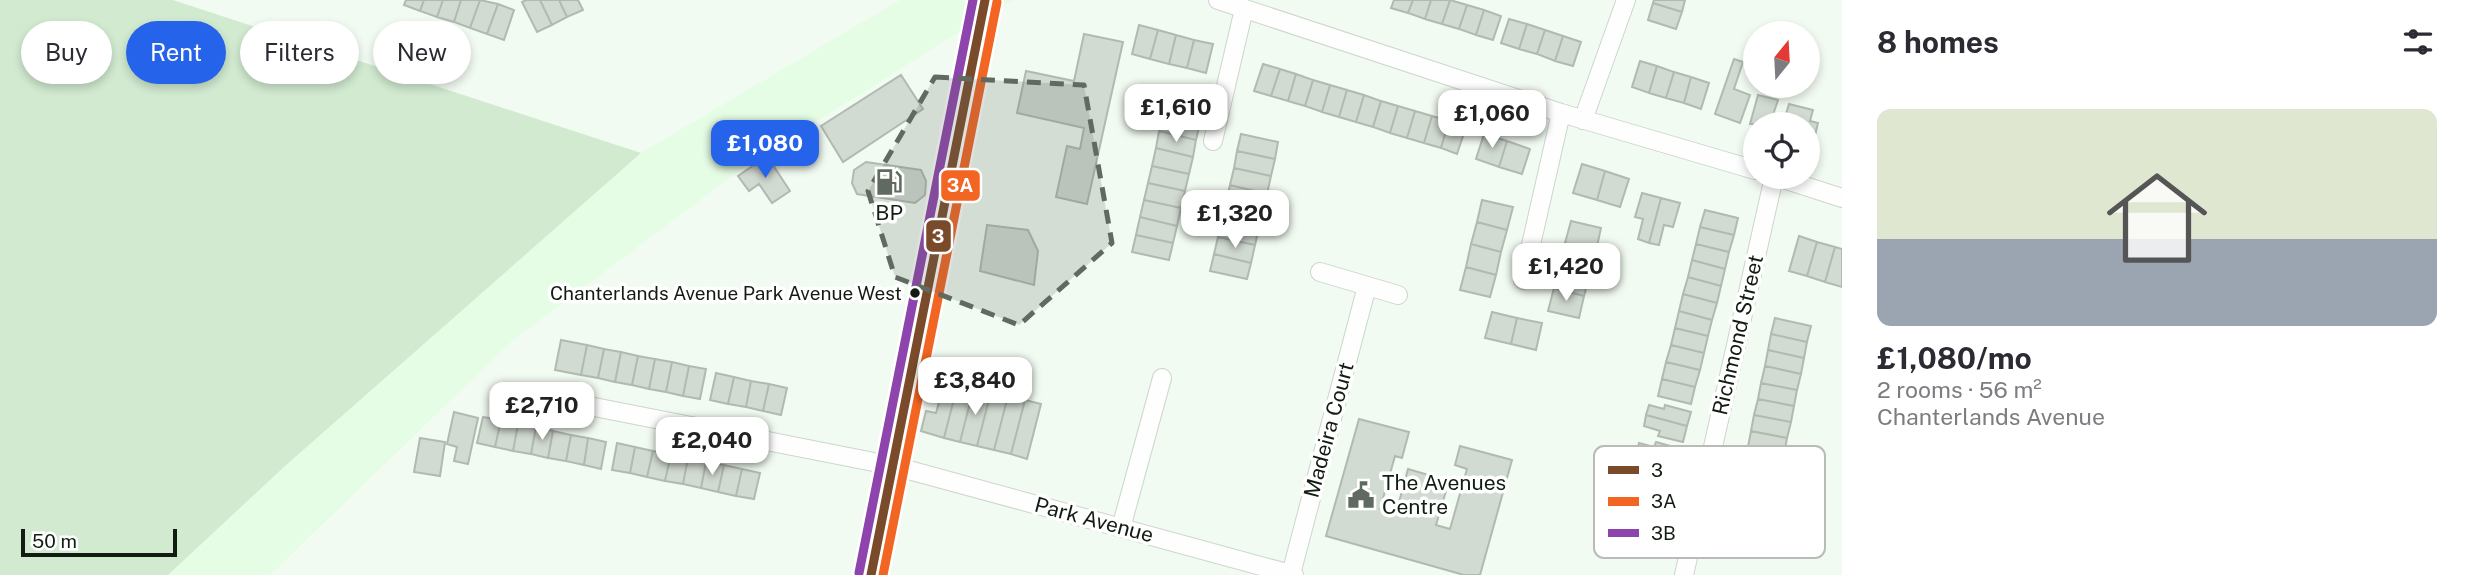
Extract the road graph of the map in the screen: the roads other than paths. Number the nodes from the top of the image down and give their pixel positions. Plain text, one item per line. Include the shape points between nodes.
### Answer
1 (985, 0) edge
2 (1218, 0) edge
3 (1626, 0) edge
4 (1244, 9) junction
5 (1561, 113) junction
6 (1583, 120) junction
7 (1213, 141) dead end
8 (1743, 167) edge
9 (1773, 189) edge
10 (1814, 189) edge
11 (1842, 198) edge
12 (1320, 272) dead end
13 (1523, 280) dead end
14 (1367, 286) junction
15 (1398, 295) dead end
16 (1162, 379) dead end
17 (579, 404) dead end
18 (1714, 446) edge
19 (894, 466) junction
20 (1121, 527) junction
21 (871, 575) edge
22 (1292, 575) edge

1 - 19 street
2 - 4 street
3 - 6 street
4 - 5 street
4 - 7 street
5 - 6 street
5 - 13 street
6 - 8 street
9 - 18 street, Richmond Street
10 - 11 street
12 - 14 street
14 - 15 street
14 - 22 street, Madeira Court
16 - 20 street
17 - 19 street, Park Avenue
19 - 20 street, Park Avenue
19 - 21 street
20 - 22 street, Park Avenue

